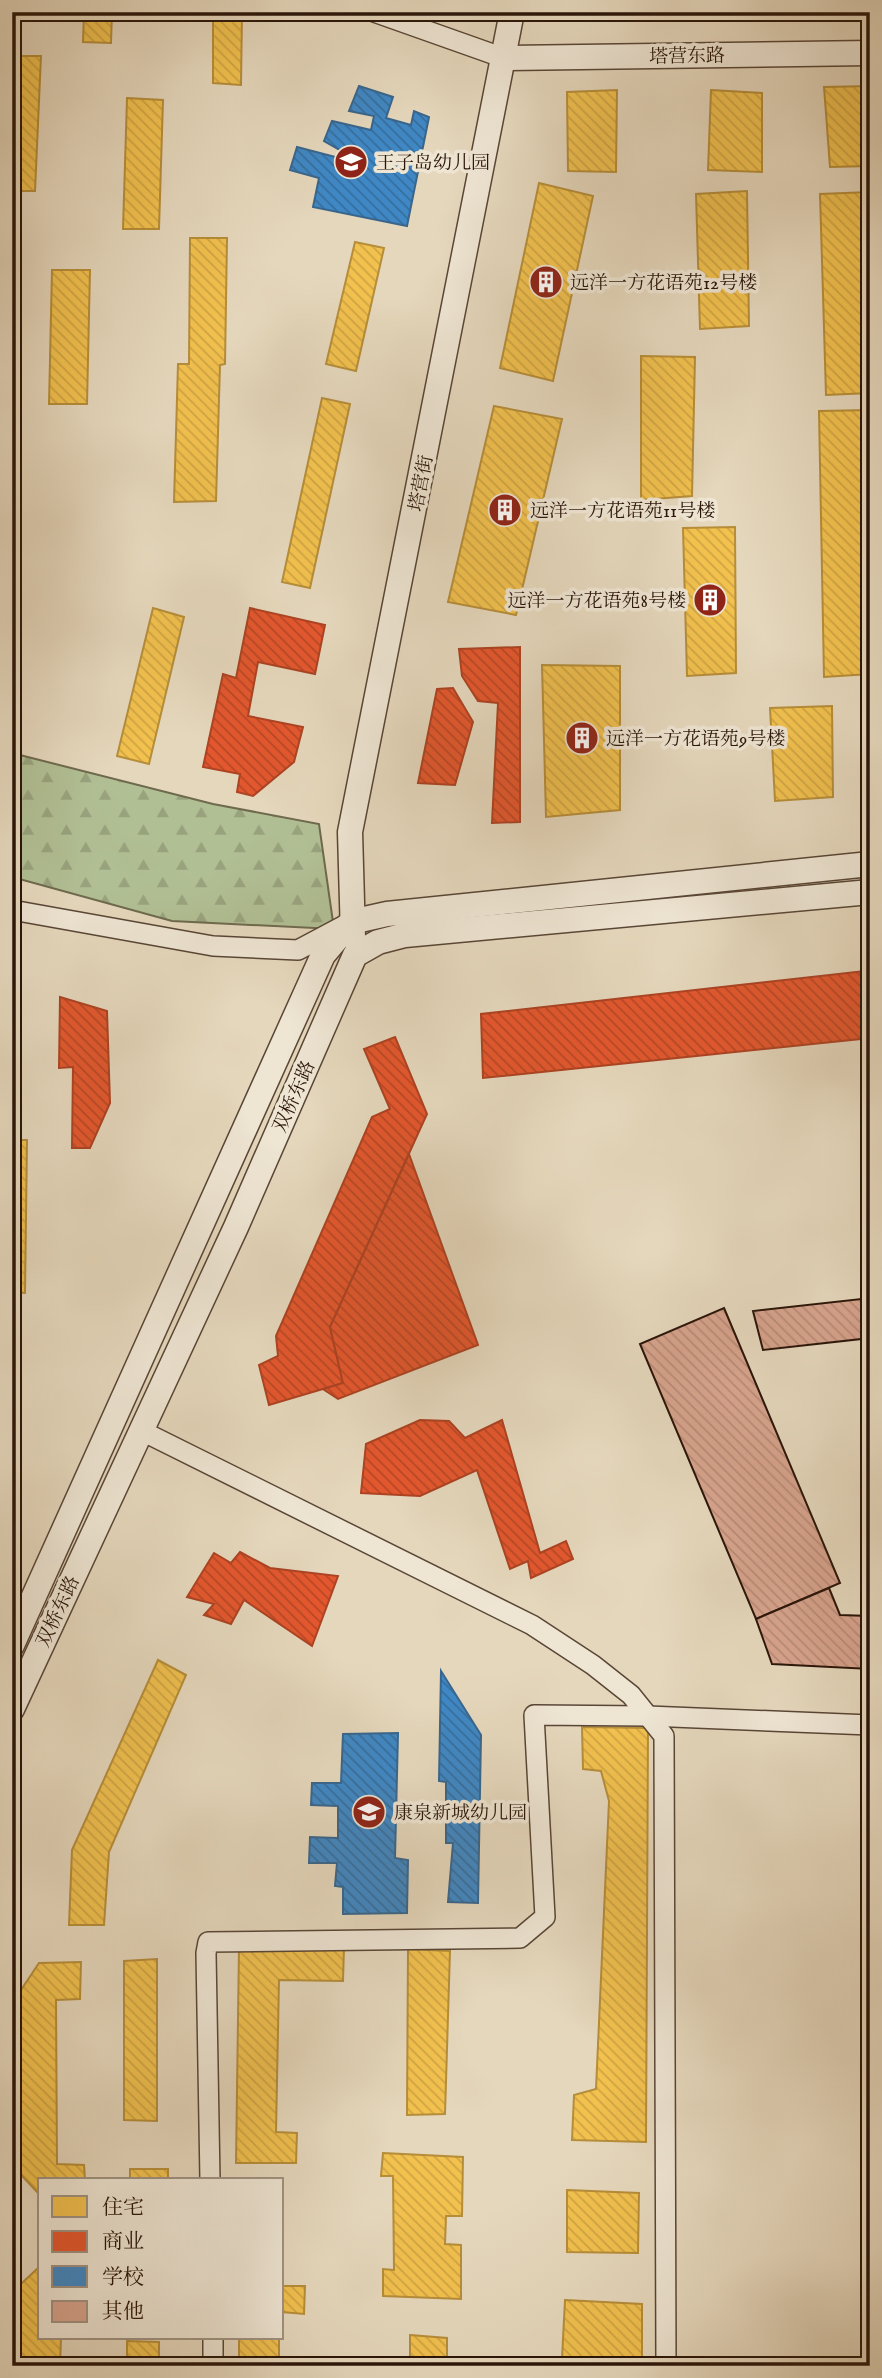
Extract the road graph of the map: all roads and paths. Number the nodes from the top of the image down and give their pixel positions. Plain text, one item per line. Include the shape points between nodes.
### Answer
1 (374, 12) edge
2 (512, 12) edge
3 (870, 53) edge
4 (504, 58) junction
5 (870, 864) edge
6 (870, 892) edge
7 (12, 910) edge
8 (351, 922) junction
9 (355, 955) junction
10 (140, 1430) junction
11 (12, 1645) edge
12 (12, 1709) edge
13 (648, 1716) junction
14 (870, 1726) edge
15 (210, 2178) edge
16 (213, 2340) edge
17 (213, 2366) edge
18 (666, 2366) edge

1 - 4 street
2 - 4 street, 塔营街
3 - 4 street, 塔营东路
4 - 8 street, 塔营街 via 350,832
5 - 8 street via 466,904
6 - 9 street via 405,935 378,942
7 - 8 street via 213,946 298,950
8 - 9 street, 塔营街
8 - 11 street, 双桥东路 via 323,954
9 - 10 street, 双桥东路 via 236,1227
10 - 12 street, 双桥东路
10 - 13 street via 532,1625 593,1665 631,1695
13 - 14 street
13 - 15 street via 534,1715 545,1917 520,1938 208,1942
13 - 18 street via 664,1736
16 - 17 street

